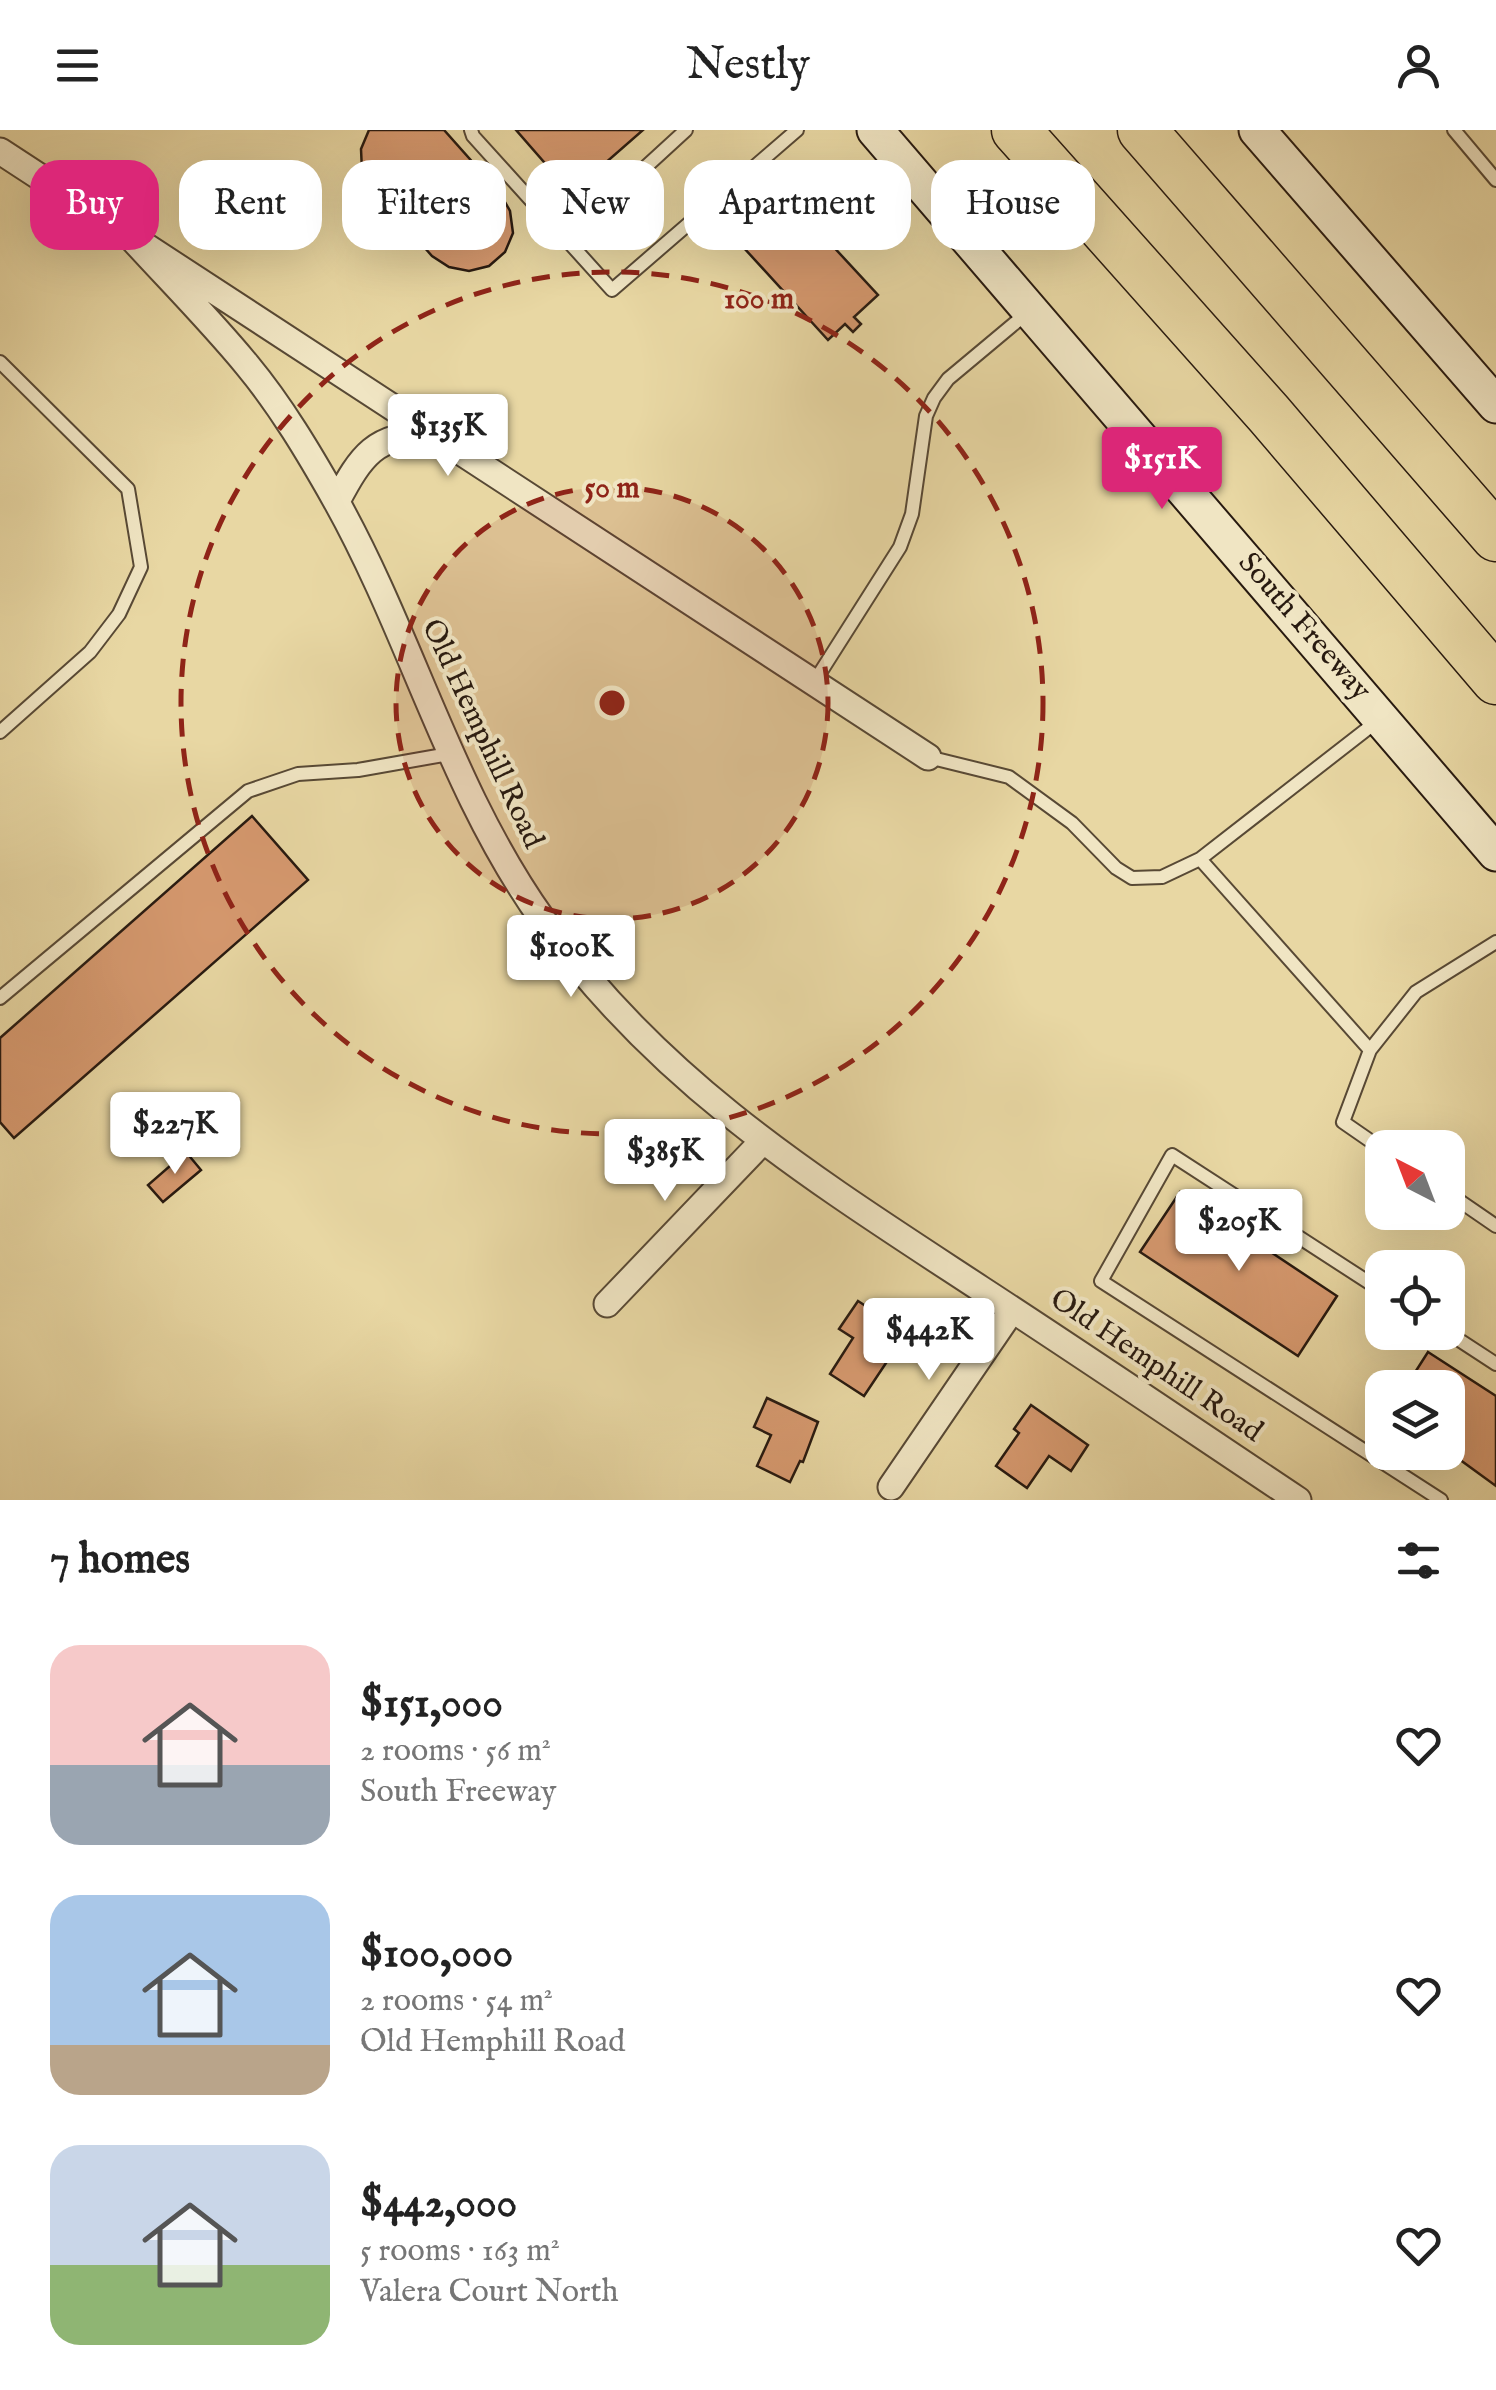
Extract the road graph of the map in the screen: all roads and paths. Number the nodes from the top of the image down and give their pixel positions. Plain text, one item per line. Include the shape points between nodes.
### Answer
1 (471, 130) edge
2 (686, 130) edge
3 (797, 130) edge
4 (875, 130) edge
5 (1016, 130) edge
6 (1142, 130) edge
7 (1257, 130) edge
8 (1454, 130) edge
9 (1, 154) edge
10 (653, 160) edge
11 (30, 172) edge
12 (1496, 180) edge
13 (526, 195) edge
14 (664, 245) edge
15 (143, 250) edge
16 (152, 250) edge
17 (575, 250) edge
18 (658, 250) edge
19 (1031, 309) junction
20 (0, 362) edge
21 (1496, 405) edge
22 (430, 434) junction
23 (336, 502) junction
24 (1496, 536) edge
25 (1496, 680) edge
26 (813, 684) junction
27 (1382, 718) junction
28 (0, 732) edge
29 (450, 754) junction
30 (928, 757) joint
31 (1496, 853) edge
32 (1200, 859) junction
33 (1496, 942) edge
34 (0, 998) edge
35 (1370, 1050) junction
36 (1365, 1137) edge
37 (762, 1142) junction
38 (1465, 1205) edge
39 (1496, 1226) edge
40 (1365, 1280) edge
41 (607, 1304) dead end
42 (1012, 1310) junction
43 (1465, 1344) edge
44 (1496, 1364) edge
45 (891, 1487) dead end
46 (1290, 1498) edge
47 (1440, 1500) edge

1 - 13 lane
2 - 10 lane
3 - 14 lane
4 - 19 main road, South Freeway
5 - 25 highway
6 - 24 highway
7 - 21 main road
8 - 12 lane
9 - 11 street, Old Hemphill Road
15 - 23 street, Old Hemphill Road via 248,366
16 - 22 street, Old Hemphill Road
17 - 18 lane via 612,290
19 - 26 lane via 934,398 900,546
19 - 27 main road, South Freeway
20 - 28 lane via 128,488 141,567 119,614 90,652
22 - 23 street via 399,434 378,444
22 - 26 street, Old Hemphill Road
23 - 29 street, Old Hemphill Road
26 - 30 street, Old Hemphill Road
27 - 31 main road, South Freeway
27 - 32 lane
29 - 34 lane via 298,774 248,791
29 - 37 street, Old Hemphill Road via 508,867 577,965 671,1066
30 - 32 lane via 1009,776 1132,878 1162,878
32 - 35 lane
33 - 35 lane via 1416,992
35 - 36 lane via 1343,1122
37 - 41 street
37 - 42 street, Old Hemphill Road
38 - 39 lane
40 - 47 lane via 1172,1155 1101,1281
42 - 45 street
42 - 46 street, Old Hemphill Road
43 - 44 lane

